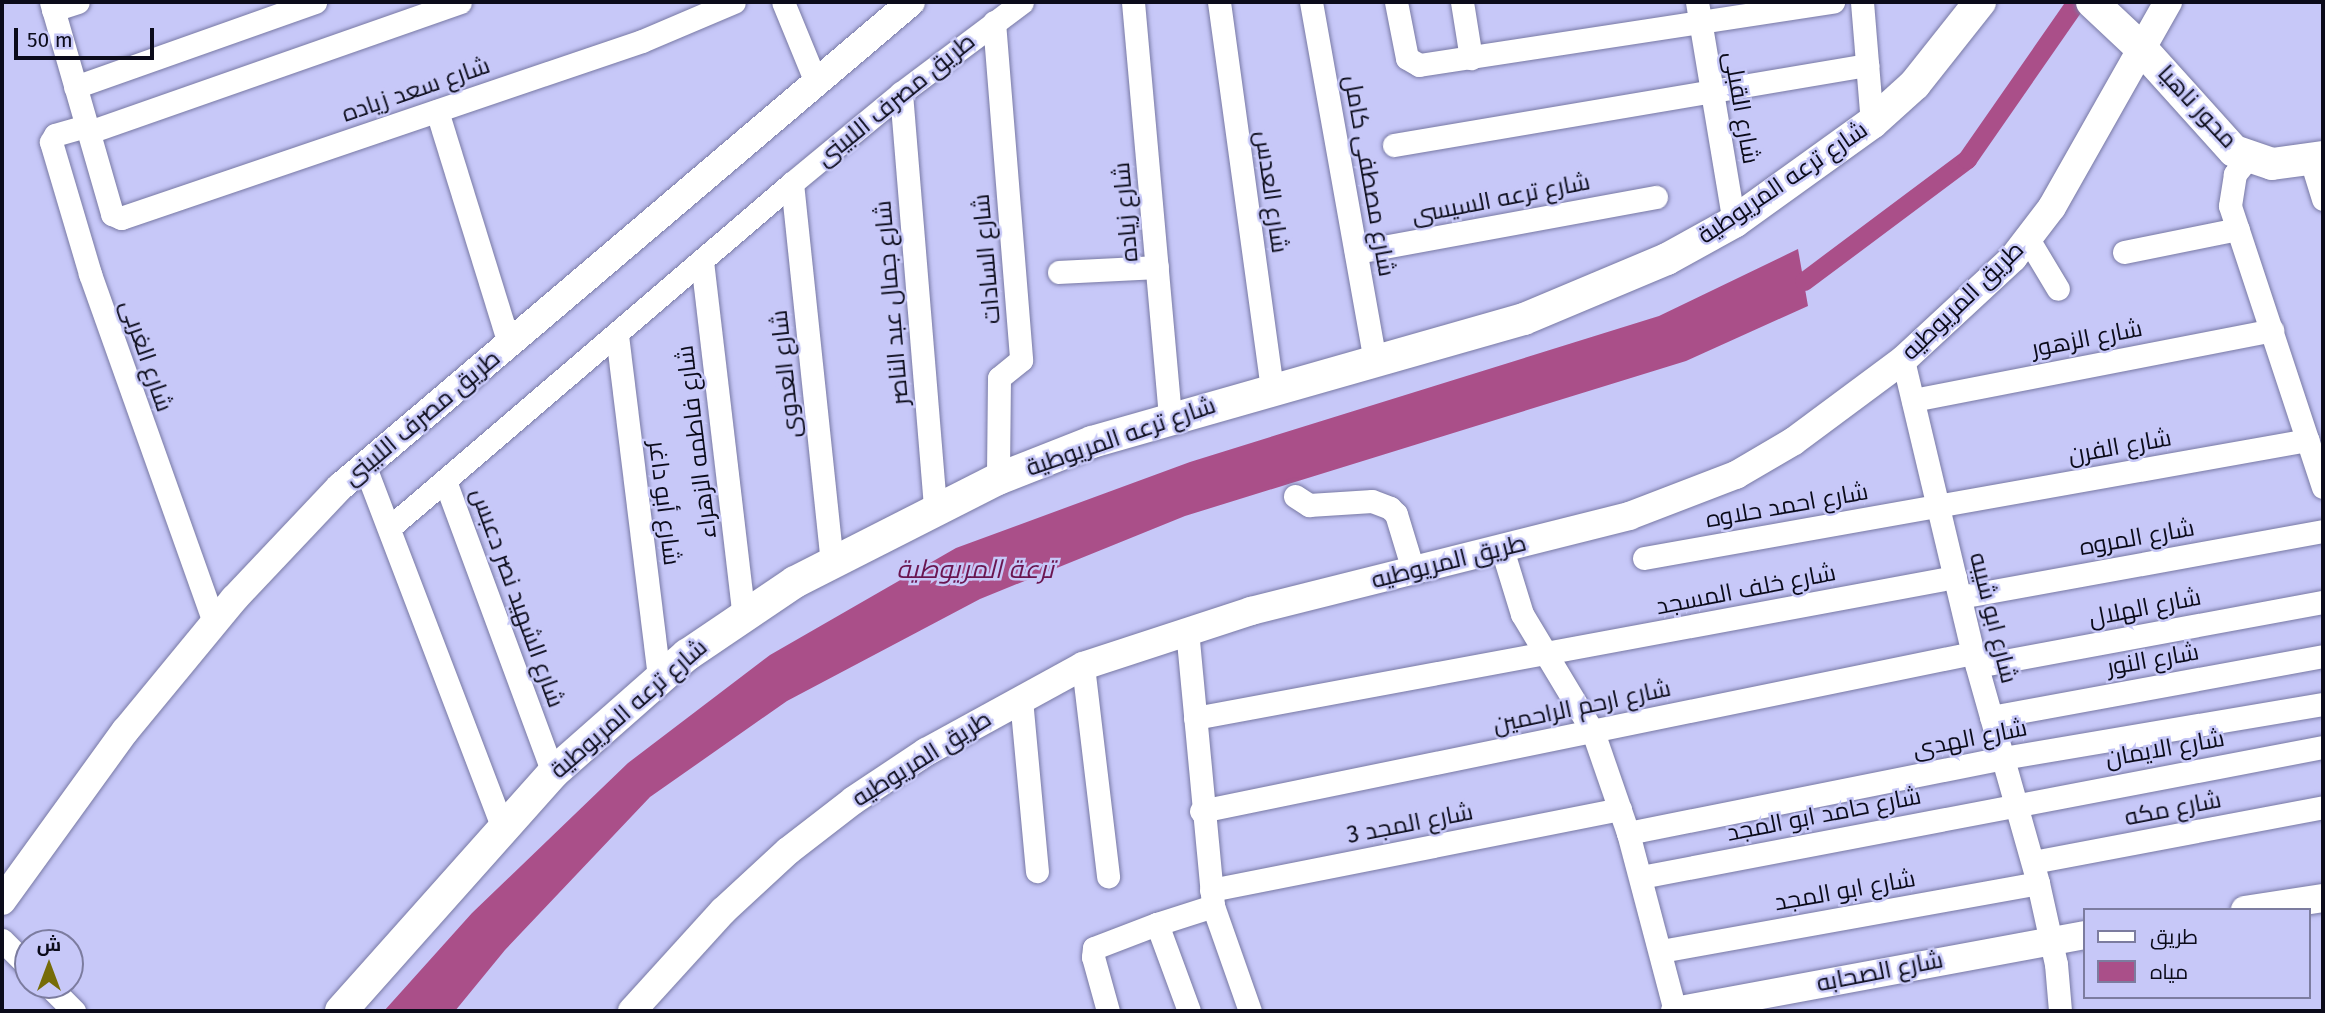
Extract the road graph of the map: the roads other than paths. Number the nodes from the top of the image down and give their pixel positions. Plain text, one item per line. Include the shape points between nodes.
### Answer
1 (78, 2) edge
2 (315, 2) edge
3 (460, 2) edge
4 (734, 2) edge
5 (783, 2) edge
6 (911, 2) edge
7 (1022, 2) edge
8 (1133, 2) edge
9 (1219, 2) edge
10 (1311, 2) edge
11 (1396, 2) edge
12 (1462, 2) edge
13 (1833, 2) edge
14 (1862, 2) edge
15 (1980, 2) edge
16 (2092, 2) edge
17 (2168, 2) edge
18 (52, 6) edge
19 (1698, 12) edge
20 (994, 22) junction
21 (2142, 48) junction
22 (1471, 58) junction
23 (1867, 65) junction
24 (815, 80) junction
25 (75, 87) junction
26 (901, 93) junction
27 (1711, 93) junction
28 (437, 111) junction
29 (1872, 123) junction
30 (87, 129) junction
31 (1395, 145) dead end
32 (2248, 158) junction
33 (2317, 159) edge
34 (792, 183) junction
35 (1656, 197) dead end
36 (2323, 199) edge
37 (1734, 222) junction
38 (2238, 229) junction
39 (2028, 239) junction
40 (1356, 252) junction
41 (2124, 252) dead end
42 (702, 261) junction
43 (1157, 267) junction
44 (1059, 272) dead end
45 (2058, 289) dead end
46 (2272, 330) junction
47 (617, 335) junction
48 (509, 344) junction
49 (1376, 360) junction
50 (1903, 360) junction
51 (1272, 389) junction
52 (1913, 400) junction
53 (1170, 417) junction
54 (2308, 440) junction
55 (365, 467) junction
56 (998, 479) junction
57 (2322, 479) edge
58 (445, 481) junction
59 (1295, 496) dead end
60 (1940, 505) junction
61 (935, 509) junction
62 (388, 528) junction
63 (2323, 531) edge
64 (1502, 549) junction
65 (1644, 558) dead end
66 (832, 561) junction
67 (1413, 570) junction
68 (1957, 587) junction
69 (2323, 602) edge
70 (744, 617) junction
71 (214, 623) junction
72 (1187, 630) junction
73 (1547, 654) junction
74 (2323, 656) edge
75 (1975, 659) junction
76 (1083, 666) junction
77 (659, 678) junction
78 (1021, 699) junction
79 (2323, 704) edge
80 (1992, 717) junction
81 (1195, 718) junction
82 (1593, 732) junction
83 (2323, 747) edge
84 (2003, 758) junction
85 (553, 773) junction
86 (2016, 803) junction
87 (2323, 807) edge
88 (1619, 809) junction
89 (1201, 811) junction
90 (503, 828) junction
91 (1628, 833) junction
92 (1037, 871) dead end
93 (2036, 873) junction
94 (1108, 877) dead end
95 (1641, 877) junction
96 (1212, 898) junction
97 (2323, 898) edge
98 (2, 901) edge
99 (2258, 908) edge
100 (1157, 924) junction
101 (2084, 935) edge
102 (2049, 940) junction
103 (1661, 951) junction
104 (636, 1010) edge
105 (341, 1011) edge
106 (1108, 1011) edge
107 (1189, 1011) edge
108 (1250, 1011) edge
109 (1675, 1011) edge
110 (2060, 1011) edge

1 - 18 street
2 - 25 street
3 - 30 street
4 - 28 street, شارع سعد زياده via 642,41
5 - 24 street
6 - 24 street, طريق مصرف اللبينى
7 - 20 street, طريق مصرف اللبينى
8 - 43 street, شارع زياده
9 - 51 street, شارع العدس
10 - 40 street, شارع مصطفى كامل
11 - 22 street via 1412,64
12 - 22 street
13 - 19 street
14 - 23 street
15 - 29 main road, شارع ترعه المريوطية via 1915,84
16 - 21 main road, محور ناهيا
17 - 21 street, طريق المريوطيه
18 - 25 street
19 - 22 street
19 - 27 street, شارع القبلى
20 - 26 street, طريق مصرف اللبينى
20 - 56 street, شارع السادات via 1021,360 999,379
21 - 32 main road, محور ناهيا via 2219,139
21 - 39 street, طريق المريوطيه via 2052,207
23 - 27 street
23 - 29 street
24 - 48 street, طريق مصرف اللبينى
25 - 30 street
26 - 34 street, طريق مصرف اللبينى
26 - 61 street, شارع جمال عبد الناصر
27 - 31 street
27 - 37 street, شارع القبلى
28 - 30 street, شارع سعد زياده via 130,216 112,214
28 - 48 street
29 - 37 main road, شارع ترعه المريوطية
30 - 71 street, شارع الغربى via 55,135 51,142 90,274
32 - 33 main road, محور ناهيا via 2272,164
32 - 38 street via 2232,184 2231,206
33 - 36 street
34 - 42 street, طريق مصرف اللبينى
34 - 66 street, شارع العدوى
35 - 40 street, شارع ترعه السيسى
37 - 49 main road, شارع ترعه المريوطية via 1596,291 1524,319
38 - 41 street
38 - 46 street
39 - 45 street
39 - 50 street, طريق المريوطيه via 1964,307
40 - 49 street, شارع مصطفى كامل
42 - 47 street, طريق مصرف اللبينى
42 - 70 street, شارع فاطمه الزهراء
43 - 44 street
43 - 53 street, شارع زياده
46 - 52 street, شارع الزهور
46 - 54 street
47 - 58 street, طريق مصرف اللبينى
47 - 77 street, شارع أبو داغر
48 - 55 street, طريق مصرف اللبينى
49 - 51 main road, شارع ترعه المريوطية
50 - 52 street, شارع ابو شيبه
50 - 64 street, طريق المريوطيه via 1857,398 1735,475 1629,516
51 - 53 main road, شارع ترعه المريوطية
52 - 60 street, شارع ابو شيبه
53 - 56 main road, شارع ترعه المريوطية
54 - 57 street
54 - 60 street, شارع الفرن
55 - 62 street
55 - 71 street, طريق مصرف اللبينى via 340,487
56 - 61 main road, شارع ترعه المريوطية
58 - 62 street, طريق مصرف اللبينى
58 - 85 street, شارع الشهيد نصر دعبس
59 - 67 street via 1309,505 1372,501 1390,508 1396,514
60 - 65 street, شارع احمد حلاوه
60 - 68 street, شارع ابو شيبه
61 - 66 main road, شارع ترعه المريوطية
62 - 90 street
63 - 68 street, شارع المروه
64 - 67 street, طريق المريوطيه
64 - 73 street via 1512,593
66 - 70 main road, شارع ترعه المريوطية
67 - 72 street, طريق المريوطيه
68 - 73 street, شارع خلف المسجد
68 - 75 street, شارع ابو شيبه
69 - 75 street, شارع الهلال
70 - 77 main road, شارع ترعه المريوطية
71 - 98 street, طريق مصرف اللبينى via 126,730
72 - 76 street, طريق المريوطيه
72 - 81 street
73 - 81 street, شارع خلف المسجد
73 - 82 street
74 - 80 street, شارع النور
75 - 80 street, شارع ابو شيبه
75 - 82 street, شارع ارحم الراحمين
76 - 78 street, طريق المريوطيه
76 - 94 street
77 - 85 main road, شارع ترعه المريوطية
78 - 92 street
78 - 104 street, طريق المريوطيه via 895,772 788,851 723,911
79 - 84 street, شارع الهدى
80 - 84 street, شارع ابو شيبه
81 - 89 street
82 - 88 street
82 - 89 street, شارع ارحم الراحمين
83 - 86 street, شارع الايمان
84 - 86 street, شارع ابو شيبه
84 - 91 street, شارع الهدى
85 - 90 main road, شارع ترعه المريوطية
86 - 93 street, شارع ابو شيبه
86 - 95 street, شارع حامد ابو المجد
87 - 93 street, شارع مكه
88 - 91 street
88 - 96 street, شارع المجد 3
89 - 96 street
90 - 105 main road, شارع ترعه المريوطية
91 - 95 street
93 - 102 street, شارع ابو شيبه
93 - 103 street, شارع ابو المجد
95 - 103 street
96 - 100 street, شارع المجد 3
96 - 108 street
97 - 99 street
100 - 106 street, شارع المجد 3 via 1094,948
100 - 107 street
101 - 102 street, شارع الصحابه
102 - 109 street, شارع الصحابه
102 - 110 street, شارع ابو شيبه
103 - 109 street

